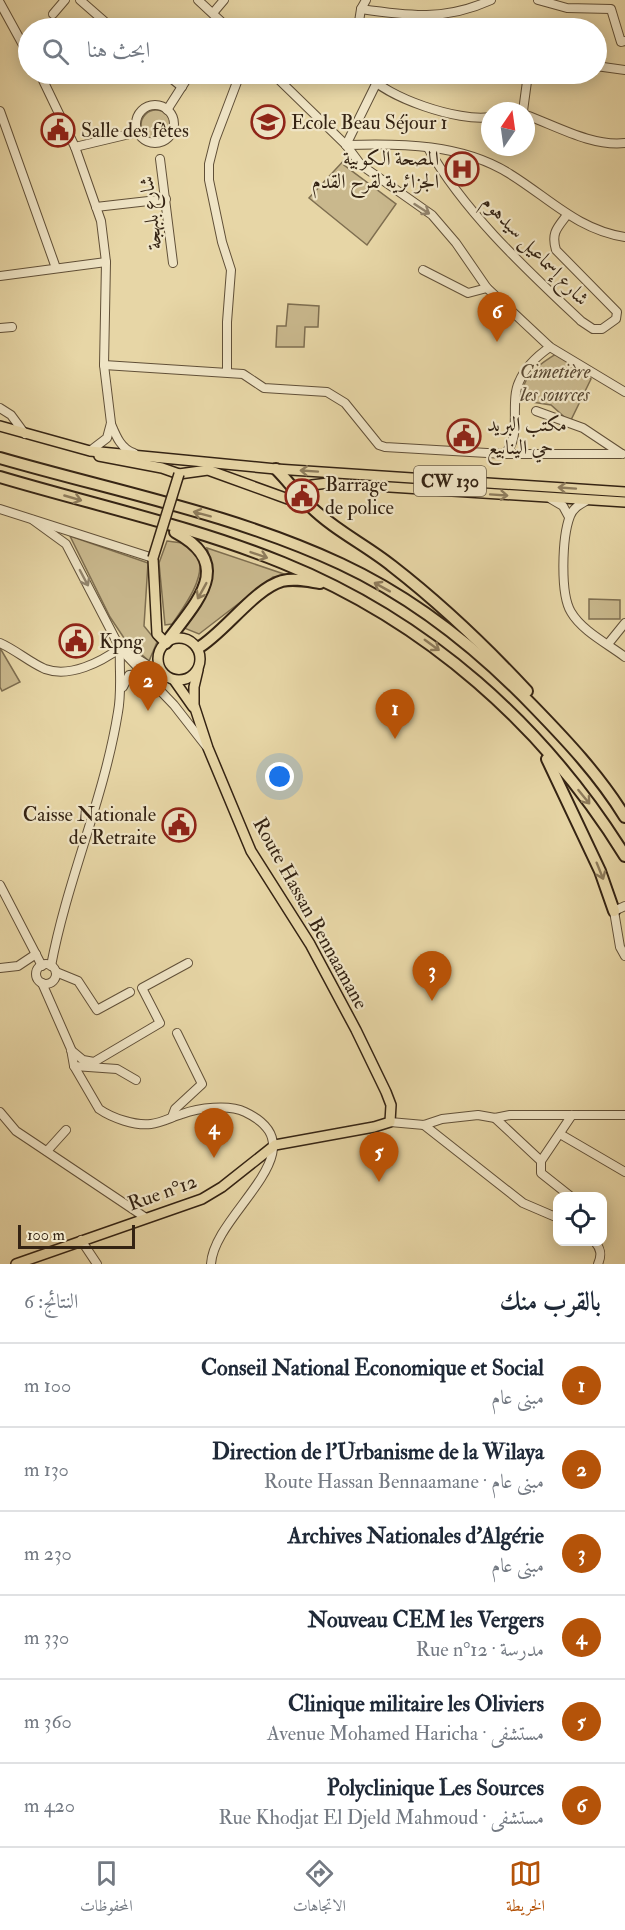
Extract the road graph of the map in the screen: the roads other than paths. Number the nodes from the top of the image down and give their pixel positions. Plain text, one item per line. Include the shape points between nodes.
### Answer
1 (65, 0) edge
2 (80, 0) edge
3 (198, 0) edge
4 (224, 0) edge
5 (366, 0) edge
6 (491, 0) edge
7 (538, 0) edge
8 (610, 0) edge
9 (0, 3) edge
10 (361, 9) junction
11 (611, 9) junction
12 (53, 14) dead end
13 (213, 14) junction
14 (99, 18) edge
15 (216, 18) edge
16 (360, 18) edge
17 (18, 36) edge
18 (625, 41) edge
19 (607, 67) edge
20 (625, 70) edge
21 (45, 84) edge
22 (178, 84) edge
23 (184, 84) edge
24 (237, 84) edge
25 (283, 84) edge
26 (376, 84) joint
27 (526, 84) edge
28 (182, 87) junction
29 (523, 102) edge
30 (167, 110) junction
31 (0, 111) edge
32 (481, 117) edge
33 (535, 118) edge
34 (138, 132) junction
35 (625, 142) edge
36 (346, 145) junction
37 (75, 147) junction
38 (428, 148) junction
39 (160, 159) dead end
40 (166, 199) junction
41 (96, 207) junction
42 (567, 214) junction
43 (625, 237) edge
44 (106, 262) junction
45 (173, 262) dead end
46 (56, 268) junction
47 (423, 270) dead end
48 (0, 276) edge
49 (488, 288) junction
50 (12, 327) dead end
51 (0, 328) edge
52 (550, 347) junction
53 (104, 365) junction
54 (227, 372) junction
55 (625, 392) edge
56 (0, 408) edge
57 (536, 411) dead end
58 (111, 423) junction
59 (0, 426) edge
60 (25, 434) junction
61 (75, 448) junction
62 (90, 451) junction
63 (504, 454) junction
64 (624, 455) edge
65 (144, 456) junction
66 (0, 458) edge
67 (276, 469) junction
68 (179, 474) junction
69 (0, 479) edge
70 (625, 492) edge
71 (302, 496) junction
72 (551, 499) junction
73 (586, 501) junction
74 (625, 502) edge
75 (0, 509) edge
76 (569, 518) junction
77 (33, 520) junction
78 (153, 521) junction
79 (153, 558) junction
80 (333, 585) junction
81 (625, 623) edge
82 (0, 643) edge
83 (166, 643) junction
84 (608, 644) junction
85 (120, 648) junction
86 (198, 648) junction
87 (625, 657) edge
88 (198, 670) junction
89 (144, 674) junction
90 (171, 679) junction
91 (121, 691) junction
92 (195, 724) junction
93 (539, 742) junction
94 (585, 760) junction
95 (625, 818) edge
96 (625, 856) edge
97 (0, 885) edge
98 (625, 906) edge
99 (614, 911) junction
100 (36, 954) junction
101 (625, 956) edge
102 (188, 963) dead end
103 (0, 968) edge
104 (50, 968) junction
105 (42, 983) junction
106 (130, 992) dead end
107 (177, 1033) dead end
108 (71, 1050) junction
109 (74, 1066) junction
110 (136, 1080) dead end
111 (0, 1112) edge
112 (572, 1115) junction
113 (625, 1115) edge
114 (172, 1117) junction
115 (495, 1118) junction
116 (390, 1122) junction
117 (424, 1125) junction
118 (66, 1130) dead end
119 (560, 1134) junction
120 (275, 1145) junction
121 (47, 1151) junction
122 (541, 1161) junction
123 (625, 1172) edge
124 (564, 1192) edge
125 (553, 1216) edge
126 (146, 1218) junction
127 (81, 1240) junction
128 (598, 1246) edge
129 (31, 1261) edge
130 (16, 1264) edge
131 (97, 1264) edge
132 (211, 1264) edge
133 (598, 1264) edge

1 - 12 street
2 - 14 street
3 - 13 street
4 - 13 street
5 - 10 street
6 - 10 street via 441,16
7 - 11 street via 567,8
8 - 11 street
9 - 17 street
10 - 16 street
11 - 18 street via 621,42
13 - 15 street
19 - 20 street
21 - 37 street
22 - 28 street
23 - 28 street
24 - 54 street via 209,164 209,180 231,270
25 - 36 street
26 - 32 street via 430,109
26 - 36 street
27 - 29 street
28 - 30 street
30 - 34 street via 159,106 146,108 138,118
30 - 34 street via 174,121 167,139 151,142
31 - 46 street
33 - 35 street via 599,141
34 - 37 street
36 - 38 street
36 -> 49 street via 373,176 432,215
37 - 41 street
38 - 42 street via 495,165
38 - 42 street, شارع إسماعيل سيدهوم via 441,171 502,245 581,321 602,330 616,319 617,312 556,250 553,241 553,231
39 - 40 street, شارع بلبهجة
40 - 41 street
40 - 45 street, شارع بلبهجة
41 - 44 street
42 - 43 street via 592,229
44 - 46 street
44 - 53 street
46 - 48 street
47 - 49 street via 468,293
49 - 52 street
50 - 51 street
52 - 55 street
52 - 63 street via 535,358 518,383 512,440 510,450
53 - 54 street
53 - 58 street
54 - 63 street via 248,376 264,388 336,396 385,447
56 - 60 street via 11,415
57 - 64 street via 583,428
58 - 62 street via 107,438
58 - 65 street via 127,451
59 - 60 main road
60 - 61 main road
61 - 62 main road
61 - 68 main road
62 - 65 main road, CW 130
63 - 64 street
65 - 67 main road, CW 130
94 -> 66 highway via 457,635 415,605 343,565 219,519
70 -> 67 main road, CW 130
67 - 71 highway
68 - 71 main road via 208,470 288,499
68 - 79 main road, bridge
69 -> 78 highway
71 -> 72 main road, CW 130 via 312,485 328,483
71 - 94 highway via 329,522 418,586 479,640 540,704
72 - 73 main road, CW 130
72 - 76 street via 563,506
73 - 74 main road, CW 130
73 - 76 street
75 - 77 street
76 - 84 street via 565,598 576,620
77 - 79 street
77 -> 85 street via 66,544
78 -> 80 highway via 282,562
78 -> 83 highway via 193,542 208,563 203,591
79 - 83 main road via 156,634
80 - 86 highway via 294,579 280,582
80 -> 93 highway via 382,612 450,658 515,715
81 - 84 street
82 - 85 street via 47,670 81,669
83 - 86 main road via 183,638
83 - 90 main road via 158,661
84 - 87 street
85 - 89 street
85 - 90 street
85 - 91 street
86 - 88 main road
88 - 90 main road via 186,680
88 - 92 main road, Route Hassan Bennaamane
89 - 91 street via 129,675
89 - 92 street
90 - 92 main road, Route Hassan Bennaamane via 189,700
91 - 104 street via 99,795
92 - 116 main road, Route Hassan Bennaamane via 251,851 310,944 386,1092 391,1105
93 -> 96 highway via 605,824
93 -> 99 highway via 600,871
94 - 95 highway
97 - 100 street
98 - 99 street
99 - 101 street
100 - 103 street via 18,966
100 - 104 street
102 - 108 street via 142,988 160,1023 93,1062 83,1060
104 - 105 street via 37,976
104 - 105 street via 51,983
104 - 106 street via 78,981 97,1010
105 - 108 street
107 - 114 street via 202,1084 175,1109
108 - 109 street
109 - 110 street via 117,1069
109 - 114 street via 93,1103 105,1113 145,1124
111 - 121 street via 16,1131
112 - 113 street
112 - 115 street
112 - 119 street
114 - 120 street via 237,1109 256,1119 270,1133
115 - 117 street via 478,1115
115 - 122 street
116 - 117 street
116 - 120 main road
117 - 125 street via 523,1203
118 - 121 street
119 - 122 street
119 - 123 street
120 - 126 main road, Rue n°12 via 202,1199
120 - 132 street via 270,1166 221,1231 212,1249
121 - 126 street
122 - 124 street via 541,1173
126 - 127 main road, Rue n°12
127 - 129 main road, Rue n°12
127 - 131 street
128 - 133 street
129 - 130 main road, Rue n°12

